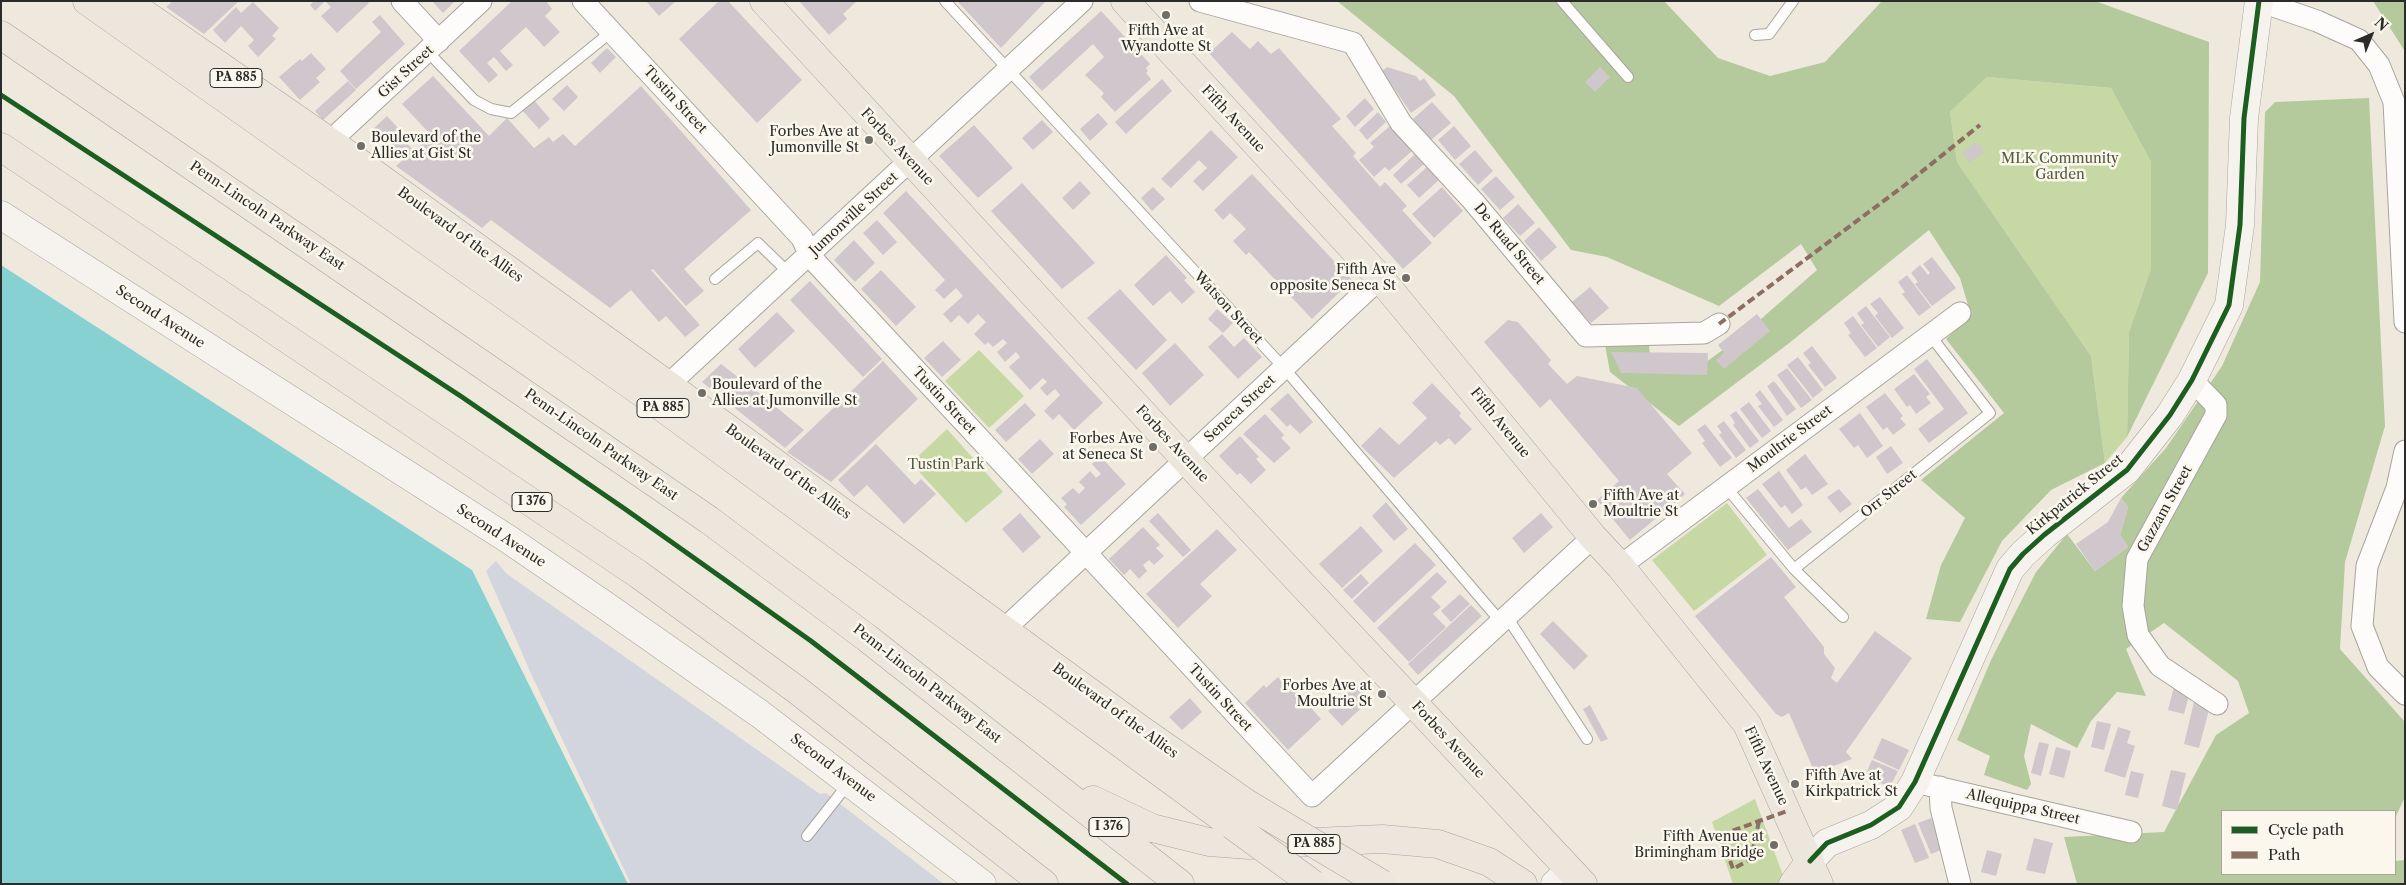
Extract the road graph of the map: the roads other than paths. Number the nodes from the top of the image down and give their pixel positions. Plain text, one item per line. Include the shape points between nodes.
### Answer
1 (87, 1) edge
2 (126, 1) edge
3 (402, 1) edge
4 (481, 1) edge
5 (583, 1) edge
6 (764, 1) edge
7 (945, 1) edge
8 (1082, 1) edge
9 (1125, 1) edge
10 (1200, 1) edge
11 (1562, 1) edge
12 (1793, 1) edge
13 (2259, 1) edge
14 (611, 32) junction
15 (1, 35) edge
16 (1754, 35) dead end
17 (433, 46) junction
18 (1008, 70) junction
19 (1628, 77) dead end
20 (333, 144) junction
21 (1, 146) edge
22 (910, 161) junction
23 (1, 215) edge
24 (810, 256) junction
25 (790, 274) junction
26 (1380, 278) junction
27 (715, 279) dead end
28 (1960, 313) dead end
29 (2405, 322) edge
30 (1719, 324) dead end
31 (1930, 335) junction
32 (1284, 368) junction
33 (2192, 380) junction
34 (668, 385) junction
35 (2405, 451) edge
36 (1186, 459) junction
37 (1726, 487) junction
38 (1594, 537) junction
39 (1084, 554) junction
40 (1620, 566) junction
41 (1794, 569) junction
42 (1843, 617) dead end
43 (1504, 620) junction
44 (1013, 621) dead end
45 (2405, 694) edge
46 (1413, 703) junction
47 (2217, 704) dead end
48 (1586, 739) dead end
49 (1039, 771) junction
50 (850, 781) junction
51 (1927, 784) junction
52 (1239, 814) junction
53 (2131, 832) dead end
54 (807, 836) dead end
55 (1815, 872) edge
56 (1569, 879) edge
57 (1522, 883) edge
58 (982, 884) edge
59 (1044, 884) edge
60 (1180, 884) edge
61 (1313, 884) edge
62 (1355, 884) edge
63 (1382, 884) edge
64 (1793, 884) edge
65 (1960, 884) edge

1 - 52 main road, Boulevard of the Allies / PA 885
2 - 20 main road, Boulevard of the Allies / PA 885
3 - 17 street
4 - 17 street, Gist Street
5 - 14 street, Tustin Street
6 - 22 main road, Forbes Avenue
7 - 18 lane, Watson Street
8 - 18 street, Jumonville Street
9 - 26 main road, Fifth Avenue
10 - 30 street, De Ruad Street via 1353,43 1402,123 1473,201 1586,336 1704,333
11 - 19 lane
12 - 16 lane via 1769,34
13 - 29 street via 2359,40 2379,65 2394,102
13 - 33 main road, Kirkpatrick Street via 2244,118 2240,225 2229,305
14 - 17 lane via 511,113 491,109 474,100
14 - 24 street, Tustin Street via 802,238
15 - 49 main road, Penn-Lincoln Parkway East / I 376 via 644,474 789,579
17 - 20 street, Gist Street via 340,132
18 - 22 street, Jumonville Street
18 - 32 lane, Watson Street
20 - 34 main road, Boulevard of the Allies / PA 885
21 - 59 main road, I 376 via 638,574 797,690
22 - 24 street, Jumonville Street
22 - 36 main road, Forbes Avenue
23 - 50 main road, Second Avenue via 508,539 692,665
24 - 25 street, Jumonville Street
24 - 39 street, Tustin Street
25 - 27 lane via 758,243
25 - 34 street, Jumonville Street
26 - 32 street, Seneca Street
26 - 38 main road, Fifth Avenue
28 - 31 street, Moultrie Street
31 - 37 street, Moultrie Street
31 - 41 lane, Orr Street via 1990,413
32 - 36 street, Seneca Street
32 - 43 lane, Watson Street
33 - 47 street, Gazzam Street via 2216,405 2216,415 2137,559 2133,606 2138,635 2160,666
33 - 51 main road, Kirkpatrick Street via 2170,415 2127,470 2044,535 2010,569
34 - 52 main road, Boulevard of the Allies / PA 885 via 1140,729
35 - 45 street via 2397,488 2367,566 2362,626 2378,667
36 - 39 street, Seneca Street
36 - 46 main road, Forbes Avenue
37 - 40 street, Moultrie Street
37 - 41 lane
38 - 40 main road, Fifth Avenue
38 - 43 street
39 - 44 street, Seneca Street
39 - 46 street, Tustin Street via 1312,796
40 - 55 main road, Fifth Avenue via 1746,724
41 - 42 lane
43 - 46 street
43 - 48 lane, Watson Street
46 - 56 main road, Forbes Avenue
49 - 57 main road via 1132,819 1190,839 1249,845 1382,839 1418,841 1473,855
49 - 60 main road, Penn-Lincoln Parkway East / I 376
50 - 54 lane
50 - 58 main road, Second Avenue
51 - 53 street, Allequippa Street
51 - 55 main road, Kirkpatrick Street via 1871,825 1827,843
51 - 65 street via 1942,808
52 - 61 main road, Boulevard of the Allies / PA 885, bridge
52 - 62 main road, bridge
52 - 63 main road, Boulevard of the Allies / PA 885, bridge
55 - 64 main road

